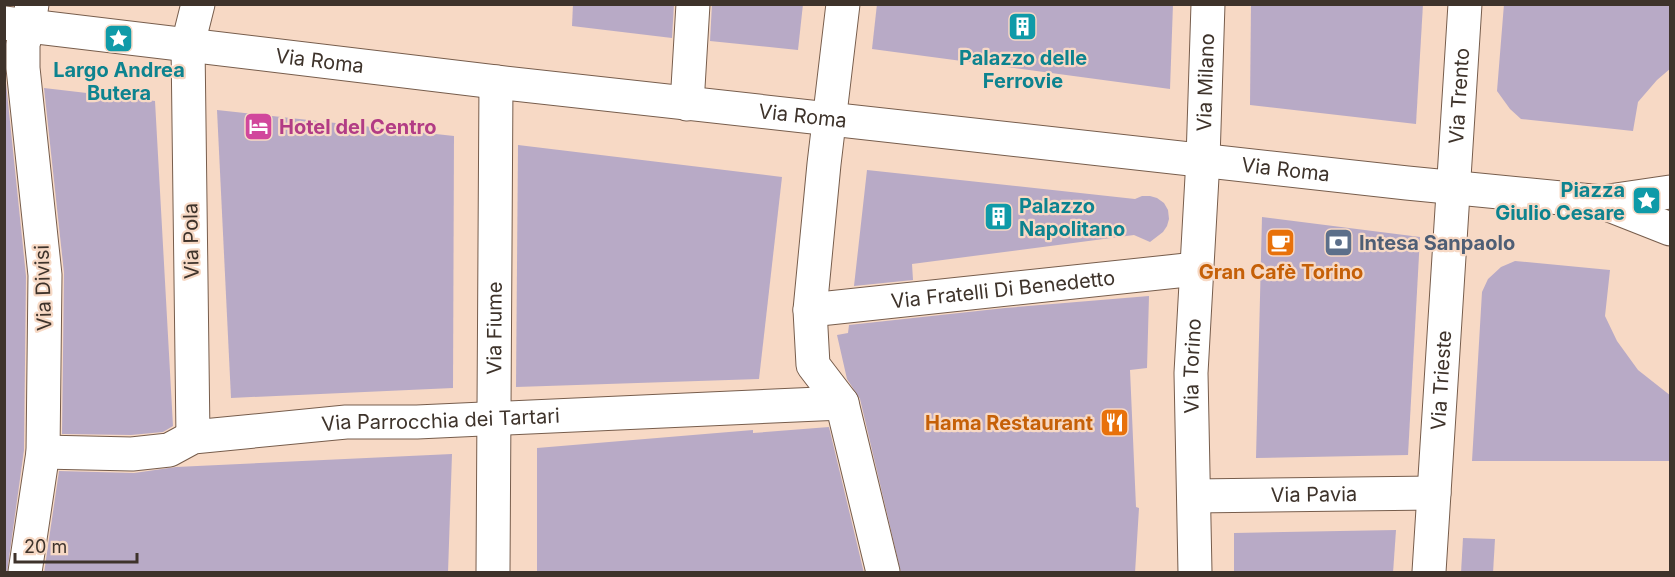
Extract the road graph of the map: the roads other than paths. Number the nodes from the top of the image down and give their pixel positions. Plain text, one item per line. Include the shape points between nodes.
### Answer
1 (198, 4) edge
2 (693, 4) edge
3 (843, 4) edge
4 (1208, 4) edge
5 (1465, 4) edge
6 (22, 17) edge
7 (188, 44) junction
8 (496, 82) junction
9 (687, 104) junction
10 (829, 118) junction
11 (1203, 159) junction
12 (1454, 188) junction
13 (1671, 192) edge
14 (1602, 202) junction
15 (1671, 229) edge
16 (1196, 269) junction
17 (810, 310) junction
18 (842, 403) junction
19 (493, 417) junction
20 (193, 437) junction
21 (43, 453) junction
22 (1434, 493) junction
23 (1194, 496) junction
24 (17, 535) edge
25 (25, 573) edge
26 (493, 573) edge
27 (883, 573) edge
28 (1195, 573) edge
29 (1429, 573) edge

1 - 7 street, Via Pola
2 - 9 street
3 - 10 street
4 - 11 street, Via Milano
5 - 12 street, Via Trento
6 - 7 street, Via Roma
6 - 21 street, Via Divisi via 23,68 45,276
7 - 8 street, Via Roma
7 - 20 street, Via Pola
8 - 9 street, Via Roma
8 - 19 street, Via Fiume
9 - 10 street, Via Roma
10 - 11 street, Via Roma
10 - 17 street
11 - 12 street, Via Roma
11 - 16 street, Via Torino
12 - 14 street, Via Roma
12 - 22 street, Via Trieste
13 - 14 street
14 - 15 street
16 - 17 street, Via Fratelli Di Benedetto
16 - 23 street, Via Torino via 1191,373
17 - 18 street via 813,365
18 - 19 street, Via Parrocchia dei Tartari
18 - 27 street
19 - 20 street, Via Parrocchia dei Tartari via 346,422
19 - 26 street, Via Fiume
20 - 21 street, Via Parrocchia dei Tartari via 169,450 132,454
21 - 24 street, Via Divisi
22 - 23 street, Via Pavia
22 - 29 street, Via Trieste
23 - 28 street, Via Torino
24 - 25 street, Via Divisi

